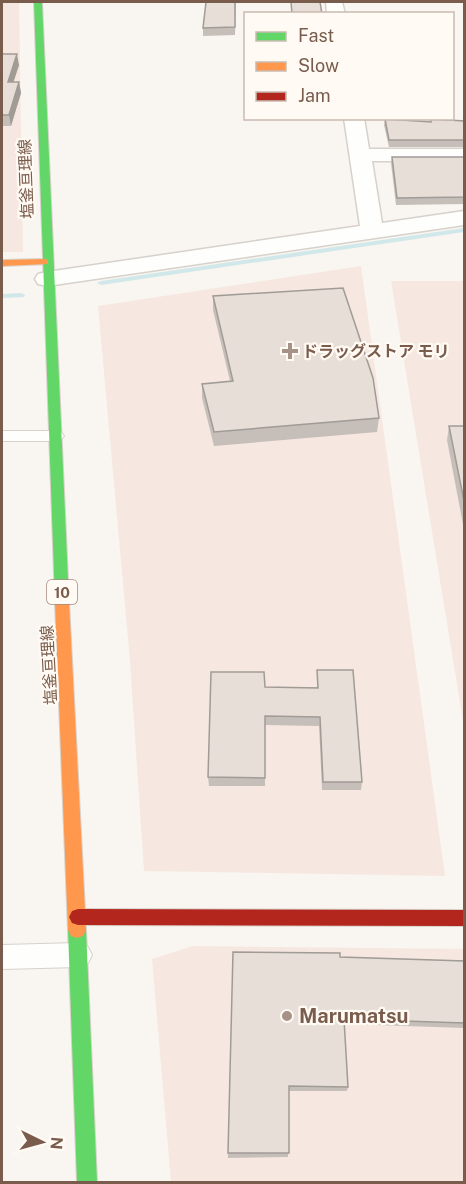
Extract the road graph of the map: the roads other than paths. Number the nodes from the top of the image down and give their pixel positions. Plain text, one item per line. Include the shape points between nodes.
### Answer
1 (38, 2) edge
2 (354, 120) edge
3 (465, 155) edge
4 (360, 156) junction
5 (465, 218) edge
6 (372, 231) junction
7 (2, 263) edge
8 (46, 271) junction
9 (2, 436) edge
10 (55, 436) junction
11 (78, 917) junction
12 (465, 918) edge
13 (79, 955) junction
14 (2, 957) edge
15 (87, 1182) edge

1 - 8 main road, 塩釜亘理線 / 10
2 - 4 street
3 - 4 street
4 - 6 street
5 - 6 street
6 - 8 street
7 - 8 main road
8 - 10 main road, 塩釜亘理線 / 10
9 - 10 lane
10 - 11 main road, 塩釜亘理線 / 10
11 - 12 main road
11 - 13 main road, 塩釜亘理線 / 10
13 - 14 lane
13 - 15 main road, 塩釜亘理線 / 10

